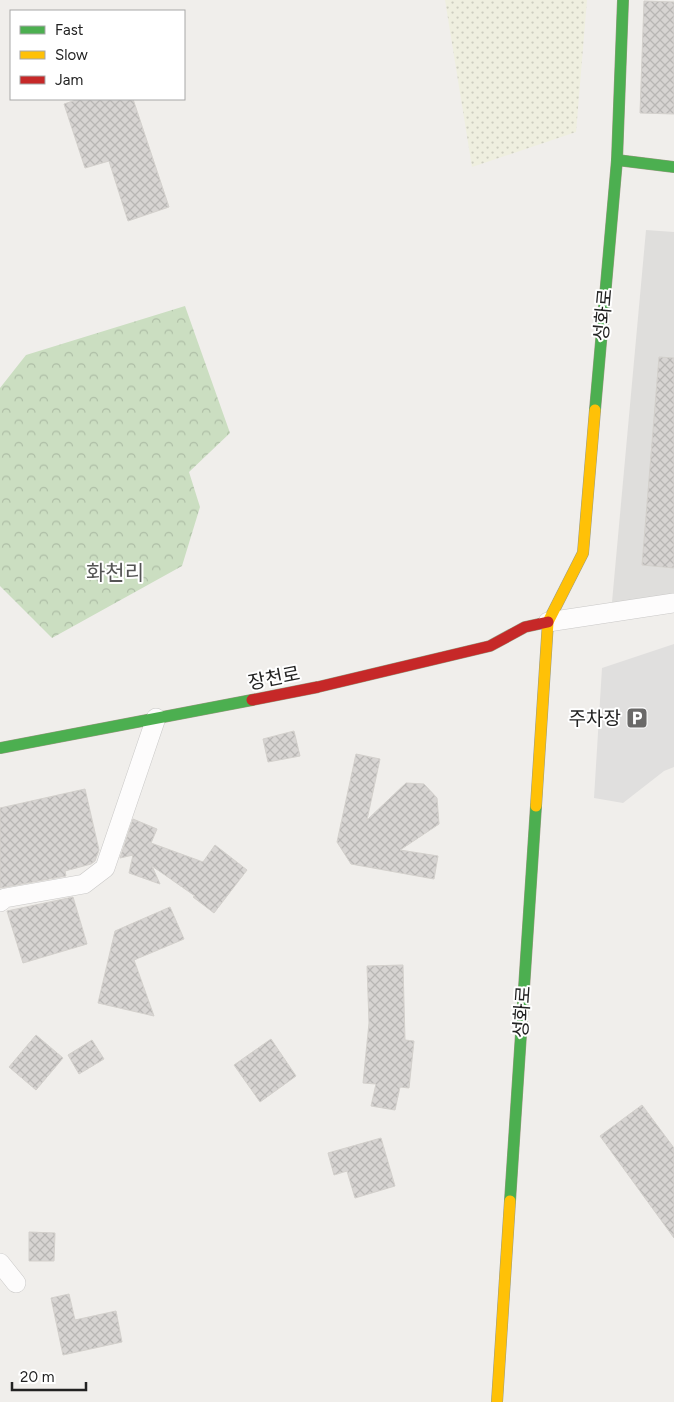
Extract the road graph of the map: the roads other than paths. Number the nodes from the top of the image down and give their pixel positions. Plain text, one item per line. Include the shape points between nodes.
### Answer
1 (623, 0) edge
2 (616, 160) junction
3 (674, 167) edge
4 (674, 603) edge
5 (548, 622) junction
6 (156, 718) junction
7 (0, 748) edge
8 (0, 902) edge
9 (0, 1263) edge
10 (16, 1283) dead end
11 (496, 1402) edge

1 - 2 main road, 성화로
2 - 3 main road
2 - 5 main road, 성화로 via 583,553
4 - 5 street
5 - 6 main road, 장천로 via 525,627 490,646 318,687
5 - 11 main road, 성화로
6 - 7 main road, 장천로
6 - 8 street via 105,868 84,884 39,890
9 - 10 street

